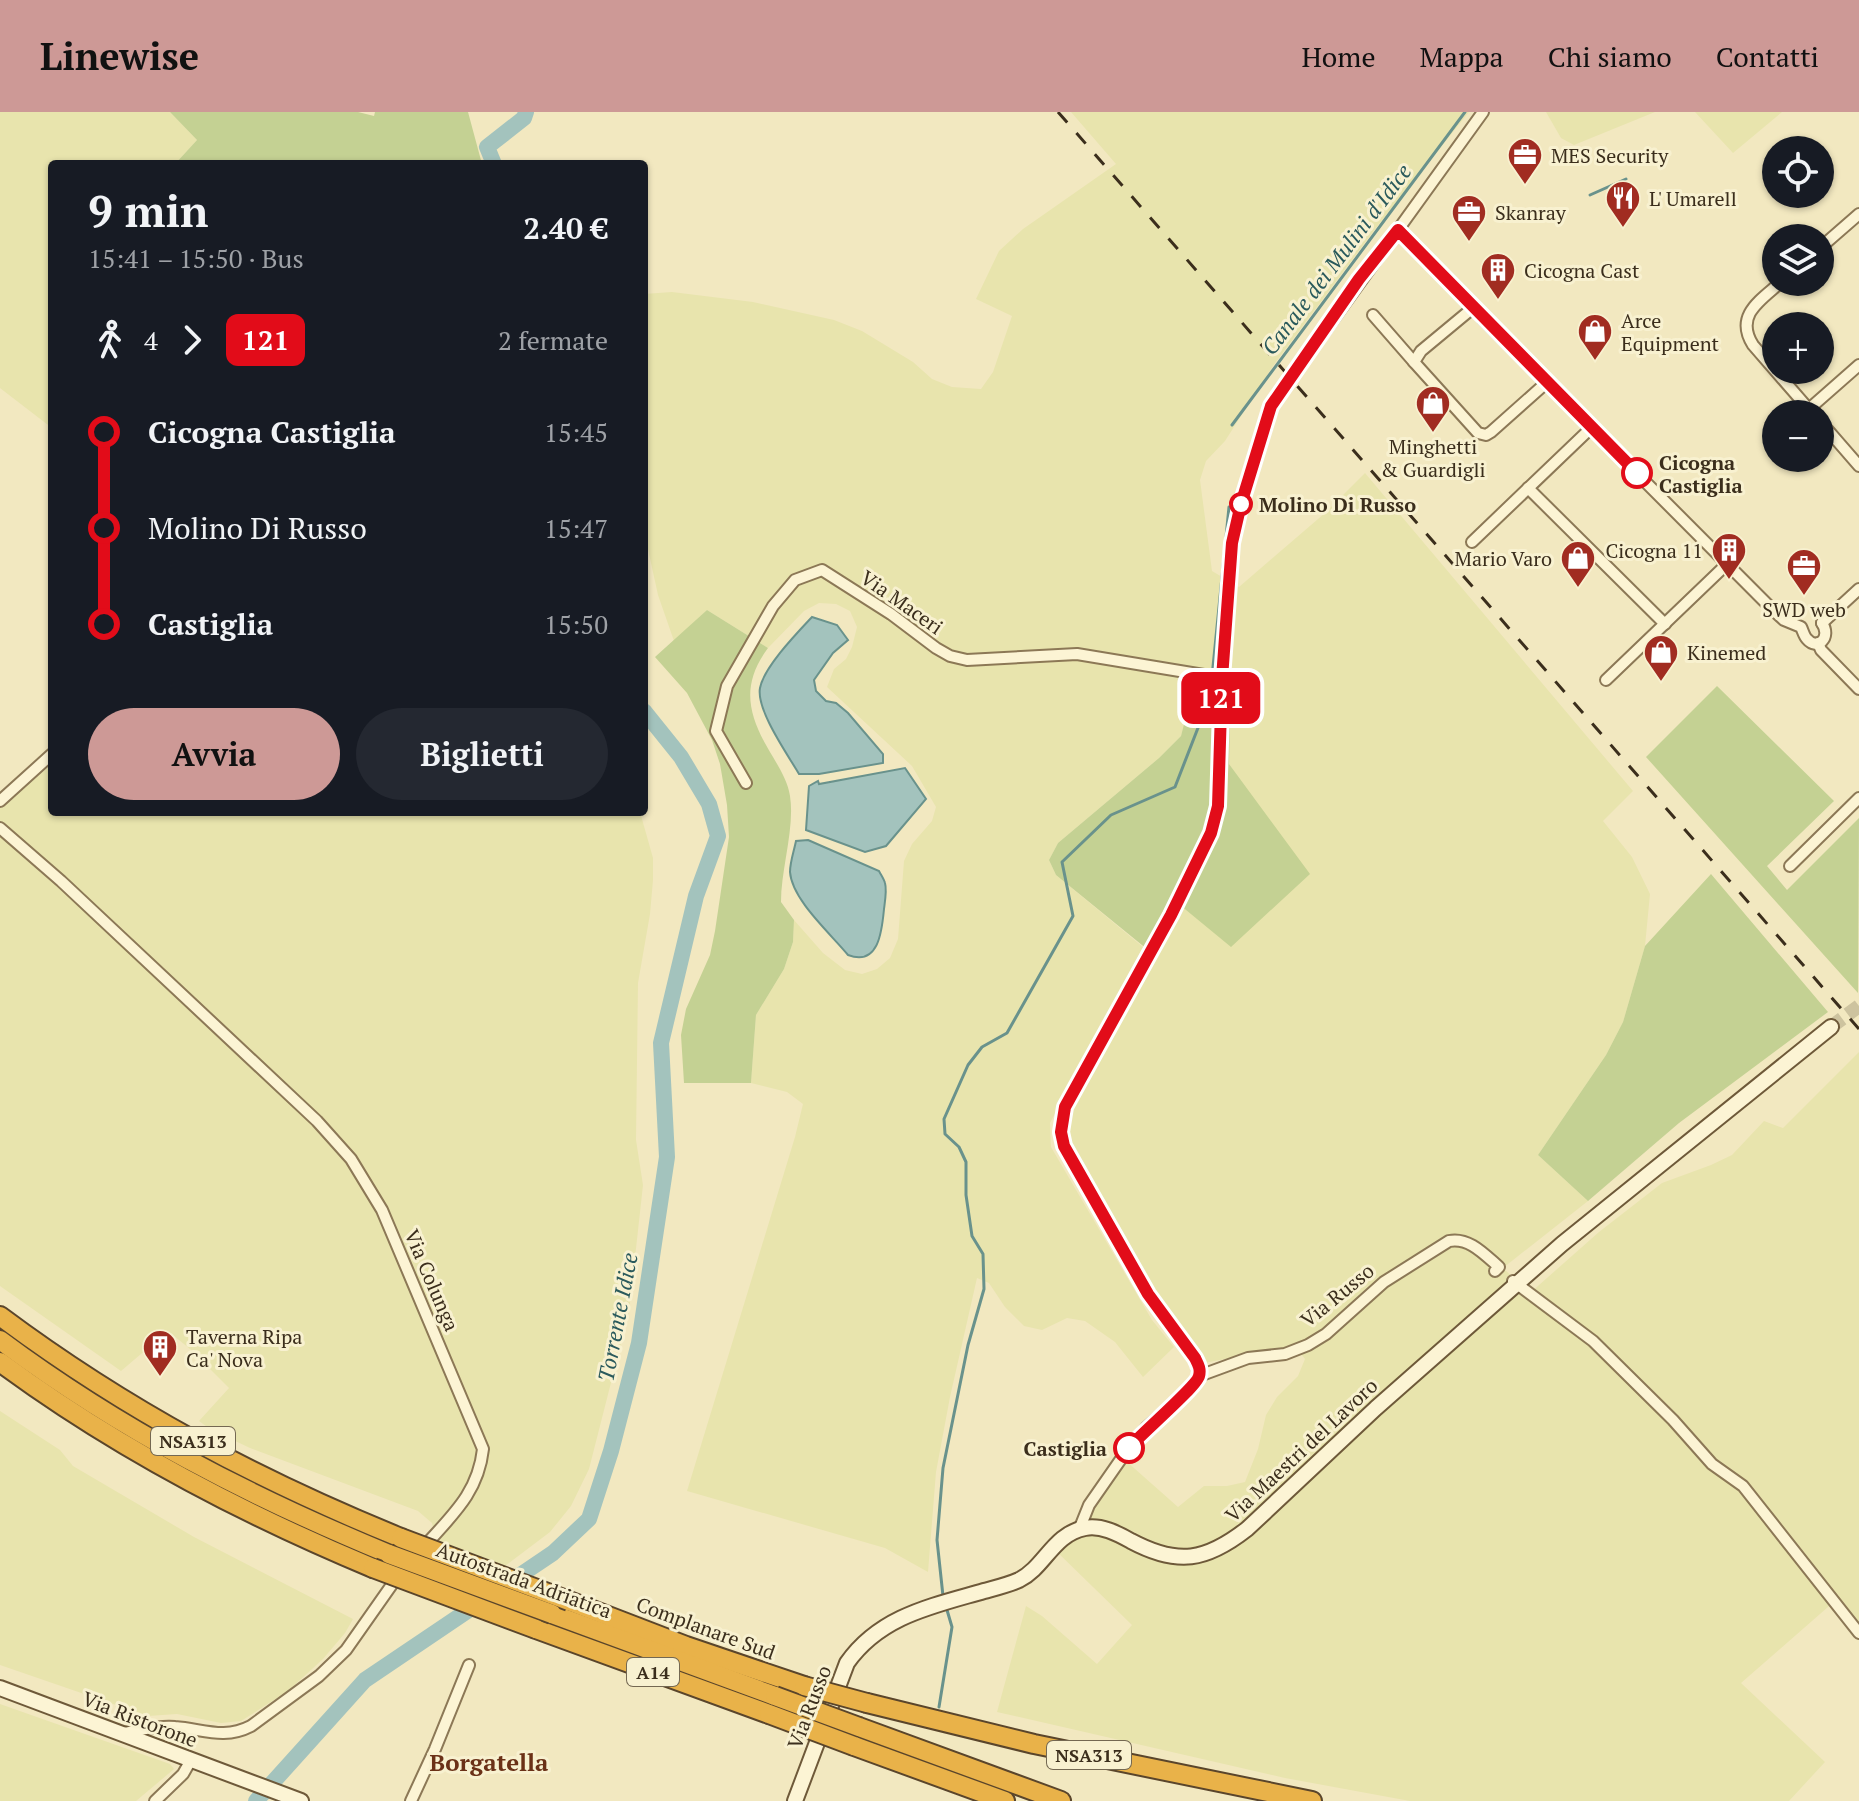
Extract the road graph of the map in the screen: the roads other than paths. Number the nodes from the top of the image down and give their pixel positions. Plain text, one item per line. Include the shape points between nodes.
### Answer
1 (1483, 112) edge
2 (1859, 214) edge
3 (1398, 230) junction
4 (1834, 236) edge
5 (1767, 296) edge
6 (1474, 307) junction
7 (1373, 315) dead end
8 (1414, 362) junction
9 (1859, 365) edge
10 (1299, 367) tunnel mouth
11 (1546, 383) junction
12 (1283, 388) tunnel mouth
13 (1801, 400) edge
14 (1822, 400) edge
15 (1591, 428) junction
16 (1834, 437) edge
17 (1859, 466) edge
18 (1528, 488) junction
19 (1472, 542) dead end
20 (1727, 564) junction
21 (1859, 589) edge
22 (1822, 623) junction
23 (1665, 624) junction
24 (1804, 630) junction
25 (1818, 643) junction
26 (1215, 677) junction
27 (1606, 680) dead end
28 (1859, 689) edge
29 (48, 758) edge
30 (746, 783) dead end
31 (1859, 798) edge
32 (0, 801) edge
33 (0, 828) edge
34 (1790, 866) dead end
35 (1831, 1027) tunnel mouth
36 (1495, 1271) dead end
37 (1515, 1282) junction
38 (0, 1316) edge
39 (0, 1340) edge
40 (0, 1362) edge
41 (1199, 1376) junction
42 (1093, 1499) junction
43 (1095, 1528) junction
44 (1079, 1530) junction
45 (1859, 1633) edge
46 (469, 1665) dead end
47 (0, 1688) edge
48 (772, 1705) junction
49 (172, 1726) junction
50 (154, 1728) junction
51 (119, 1733) junction
52 (152, 1745) junction
53 (191, 1760) junction
54 (796, 1800) edge
55 (155, 1801) edge
56 (301, 1801) edge
57 (411, 1801) edge
58 (1005, 1801) edge
59 (1061, 1801) edge
60 (1312, 1801) edge

1 - 3 street
2 - 4 street
3 - 6 street
3 - 10 street
5 - 13 street via 1751,311 1746,333
6 - 8 street
6 - 11 street
7 - 8 street
8 - 11 street via 1478,433 1486,435
9 - 14 street
11 - 15 street
12 - 26 street via 1263,428 1232,543
15 - 18 street
15 - 20 street
16 - 17 street
18 - 19 street
18 - 23 street
20 - 23 street
20 - 24 street via 1784,620
21 - 22 street
22 - 24 street via 1811,622
22 - 25 street via 1826,633
23 - 27 street
24 - 25 street via 1807,640
25 - 28 street
26 - 30 street, Via Maceri via 1077,654 967,660 950,656 822,570 795,580 773,606 727,686 716,731
26 - 41 street via 1218,806 1211,833 1065,1107 1061,1132 1148,1294 1195,1358
29 - 32 street
31 - 34 street
33 - 49 street, Via Colunga via 317,1121 351,1159 382,1210 483,1449 478,1477 463,1503 390,1585 346,1650 319,1676 242,1731 215,1734
35 - 37 street, Via Maestri del Lavoro
36 - 41 street, Via Russo via 1499,1267 1468,1243 1449,1241 1384,1282 1308,1345
37 - 43 street, Via Maestri del Lavoro via 1225,1546 1196,1556 1167,1556
37 - 45 street via 1593,1341 1712,1464 1743,1486
38 - 60 highway, Complanare Sud / NSA313, bridge via 187,1438 289,1491 686,1646 867,1703 1034,1744
39 - 48 highway, Autostrada Adriatica / A14, bridge via 173,1452 277,1506
40 - 48 highway, Autostrada Adriatica / A14, bridge via 102,1431 267,1522 536,1629
41 - 42 street, Via Russo via 1138,1438
42 - 43 street
42 - 44 street, Via Russo
43 - 44 street, Via Russo
44 - 54 street, Via Russo via 1057,1542 1015,1582 909,1614 867,1639 842,1674
46 - 57 street
47 - 51 street, Via Ristorone
48 - 58 highway, Autostrada Adriatica / A14, bridge via 854,1746
48 - 59 highway, Autostrada Adriatica / A14, bridge via 859,1727
49 - 50 street, Via Colunga
49 - 52 street
50 - 51 street, Via Colunga
50 - 52 street via 148,1734
51 - 52 street, Via Ristorone
52 - 53 street, Via Ristorone
53 - 55 street
53 - 56 street, Via Ristorone

